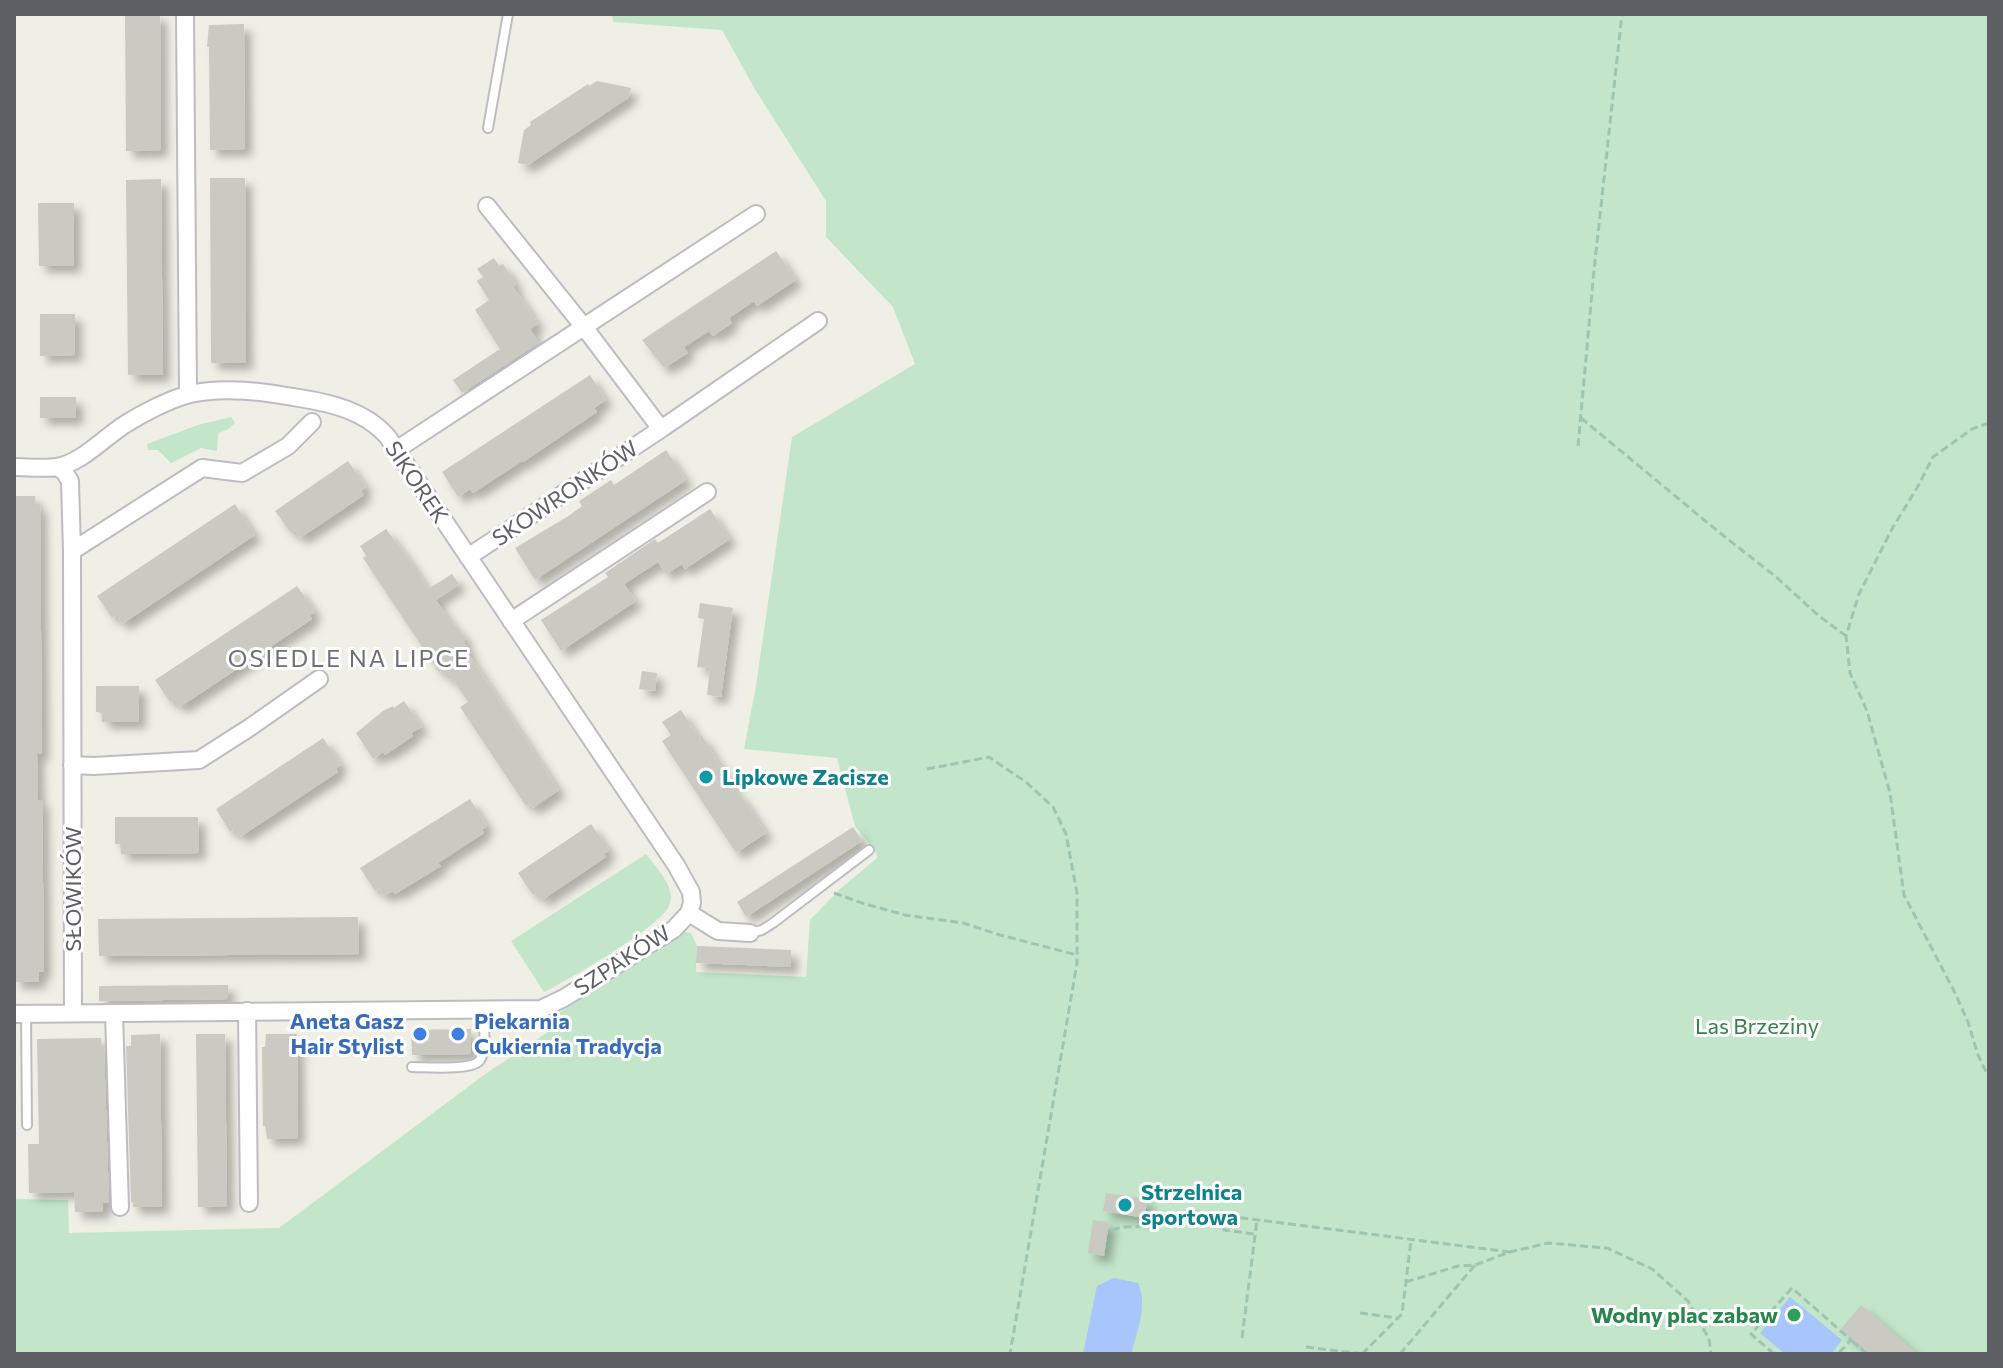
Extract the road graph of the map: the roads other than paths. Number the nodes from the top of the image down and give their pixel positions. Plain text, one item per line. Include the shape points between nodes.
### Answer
1 (185, 14) edge
2 (508, 14) edge
3 (488, 128) dead end
4 (487, 206) dead end
5 (756, 214) dead end
6 (818, 321) dead end
7 (584, 327) junction
8 (188, 394) junction
9 (312, 422) dead end
10 (661, 429) junction
11 (396, 450) junction
12 (14, 467) edge
13 (58, 467) junction
14 (707, 492) dead end
15 (72, 551) junction
16 (468, 557) junction
17 (511, 621) junction
18 (319, 679) dead end
19 (72, 765) junction
20 (869, 850) dead end
21 (689, 913) junction
22 (750, 933) joint
23 (483, 1010) junction
24 (247, 1011) junction
25 (73, 1013) junction
26 (114, 1013) junction
27 (20, 1014) edge
28 (412, 1067) dead end
29 (27, 1125) dead end
30 (249, 1203) dead end
31 (120, 1207) dead end

1 - 8 street
2 - 3 lane
4 - 7 street, SKOWRONKÓW
5 - 7 street
6 - 10 street, SKOWRONKÓW
7 - 10 street, SKOWRONKÓW
7 - 11 street
8 - 11 street, SIKOREK via 274,394 338,406 378,426
8 - 13 street, SIKOREK via 125,424 89,452
9 - 15 street via 288,446 242,473 202,468
10 - 16 street, SKOWRONKÓW
11 - 16 street, SIKOREK
12 - 13 street, SIKOREK
13 - 15 street, SŁOWIKÓW via 70,481
14 - 17 street
15 - 19 street, SŁOWIKÓW
16 - 17 street, SIKOREK
17 - 21 street, SIKOREK via 676,865 691,892
18 - 19 street via 199,760
19 - 25 street, SŁOWIKÓW
20 - 22 lane via 773,923
21 - 22 street, SZPAKÓW via 718,931
21 - 23 street, SZPAKÓW via 674,929 553,1004
23 - 24 street, SZPAKÓW
23 - 28 lane via 480,1060 461,1067
24 - 26 street, SZPAKÓW
24 - 30 street
25 - 26 street, SZPAKÓW
25 - 27 street, SZPAKÓW
26 - 31 street
27 - 29 lane

